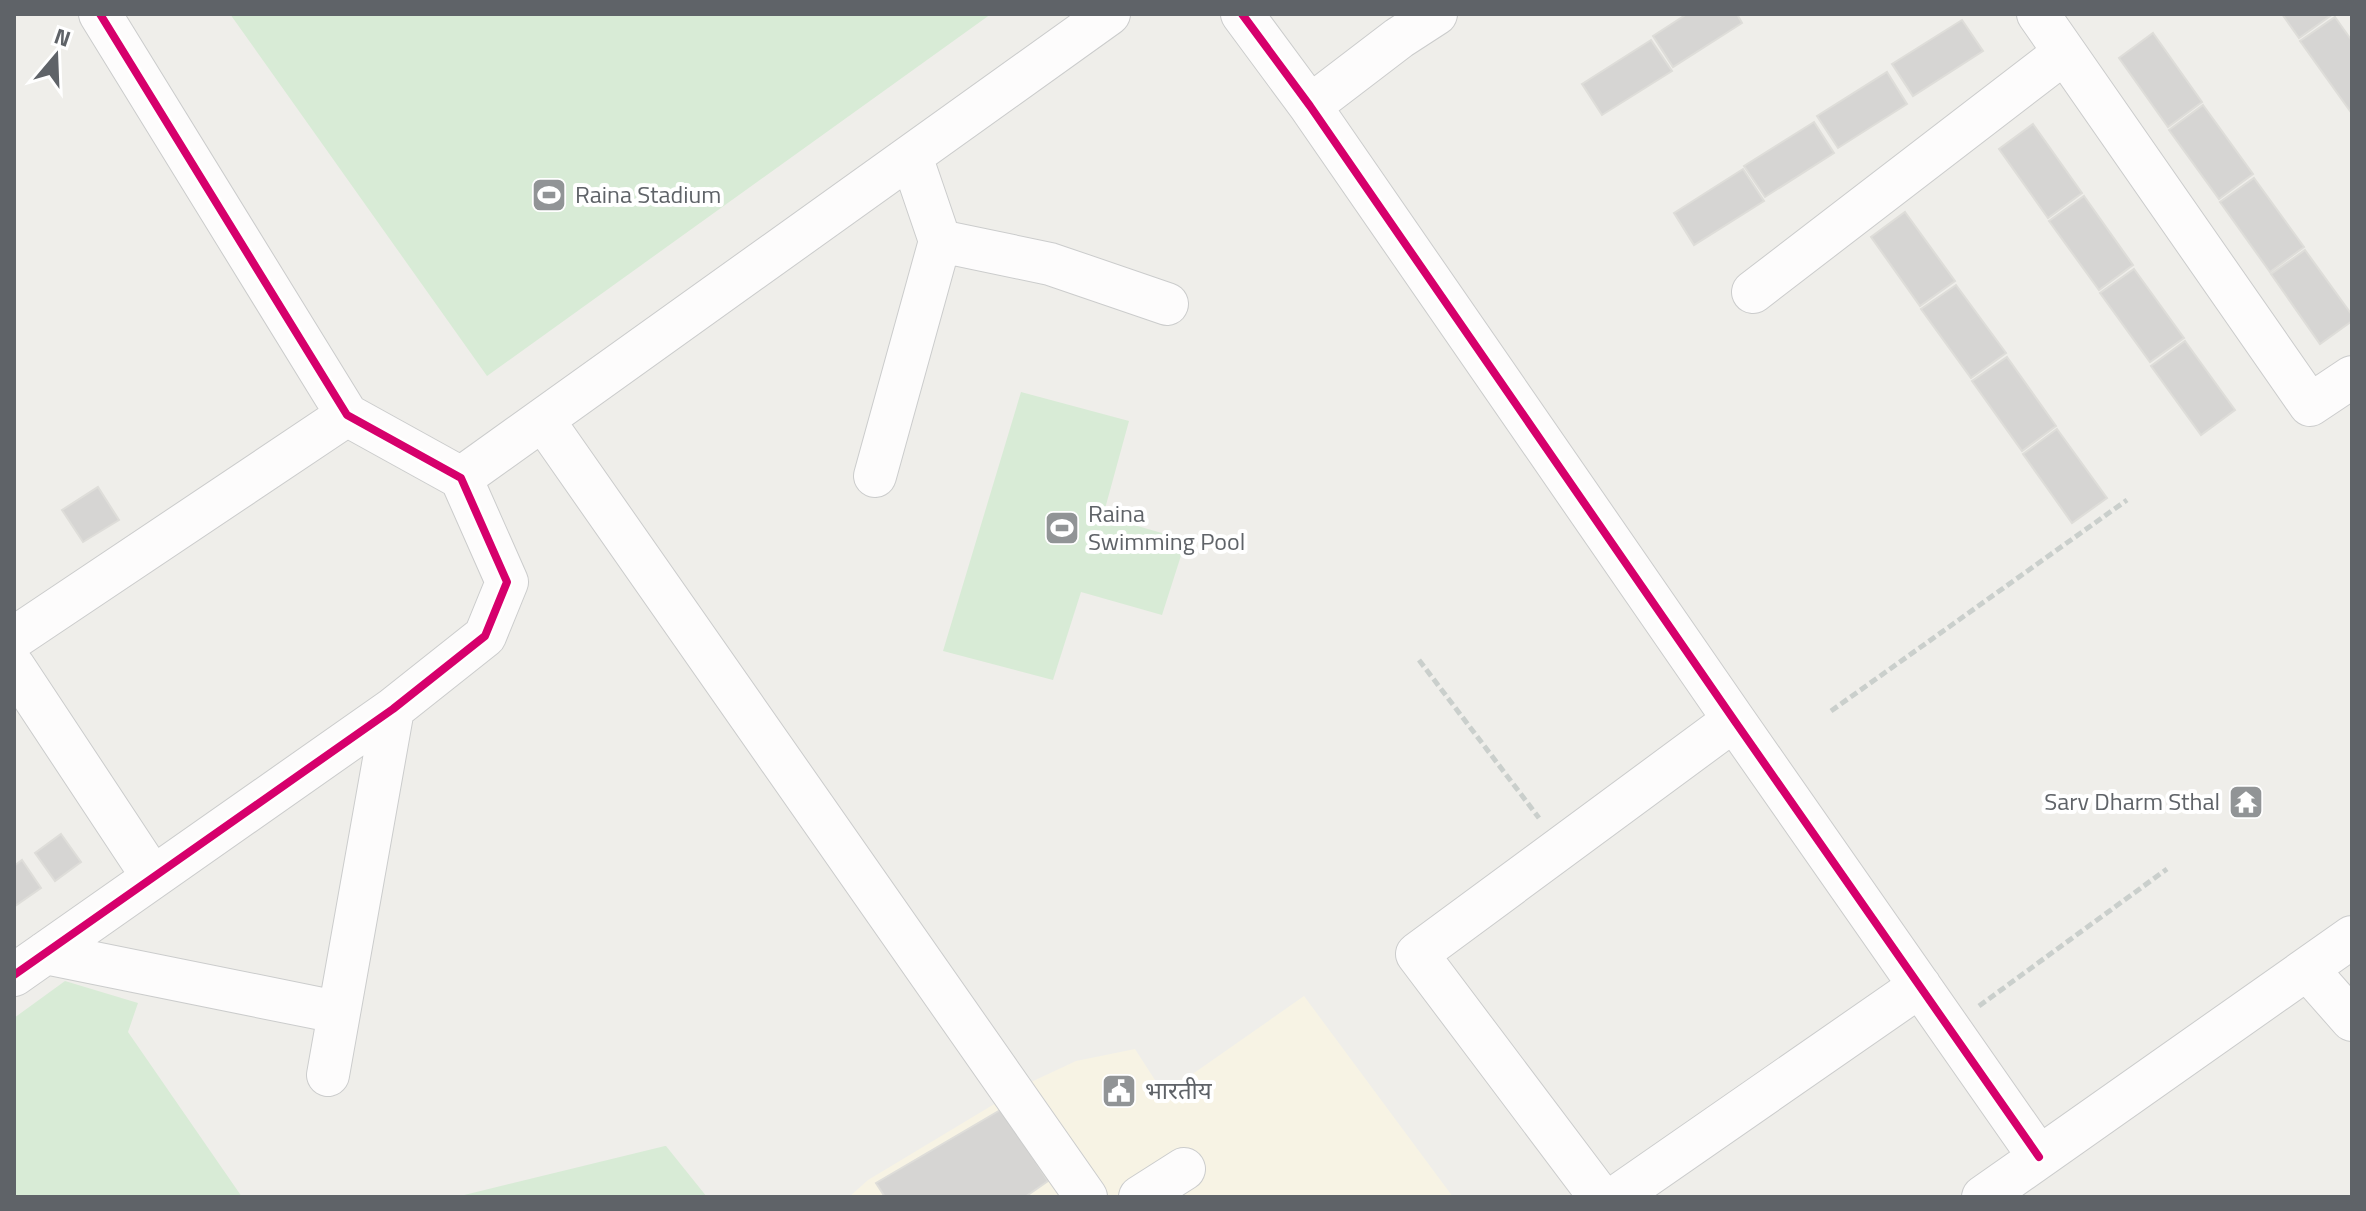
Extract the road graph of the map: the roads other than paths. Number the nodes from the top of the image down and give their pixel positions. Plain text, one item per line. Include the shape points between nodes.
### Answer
1 (100, 14) edge
2 (1109, 14) edge
3 (1242, 14) edge
4 (1436, 14) edge
5 (2038, 14) edge
6 (1395, 26) edge
7 (2064, 53) junction
8 (1310, 106) junction
9 (911, 156) junction
10 (940, 241) junction
11 (1753, 292) dead end
12 (1167, 304) dead end
13 (2352, 377) edge
14 (347, 415) junction
15 (543, 420) junction
16 (875, 476) dead end
17 (461, 478) junction
18 (14, 638) edge
19 (14, 667) edge
20 (393, 709) junction
21 (1734, 720) junction
22 (152, 876) junction
23 (2352, 937) edge
24 (30, 964) edge
25 (2307, 969) junction
26 (1920, 986) junction
27 (337, 1012) junction
28 (2352, 1020) edge
29 (328, 1075) dead end
30 (2039, 1157) junction
31 (1184, 1169) dead end
32 (1086, 1197) edge
33 (1140, 1197) edge
34 (1600, 1197) edge
35 (1616, 1197) edge
36 (1983, 1197) edge

1 - 14 street
2 - 9 street
3 - 8 street
4 - 6 street
5 - 7 street
6 - 8 street
7 - 11 street
7 - 13 street via 2310,405
8 - 21 street
9 - 10 street
9 - 15 street
10 - 12 street via 1050,264
10 - 16 street
14 - 17 street
14 - 18 street
15 - 17 street
15 - 32 street
17 - 20 street via 507,582 485,636
19 - 22 street
20 - 22 street
20 - 27 street
21 - 26 street
21 - 34 street via 1417,954
22 - 24 street
23 - 25 street
24 - 27 street
25 - 28 street
25 - 30 street
26 - 30 street
26 - 35 street
27 - 29 street
30 - 36 street
31 - 33 street

